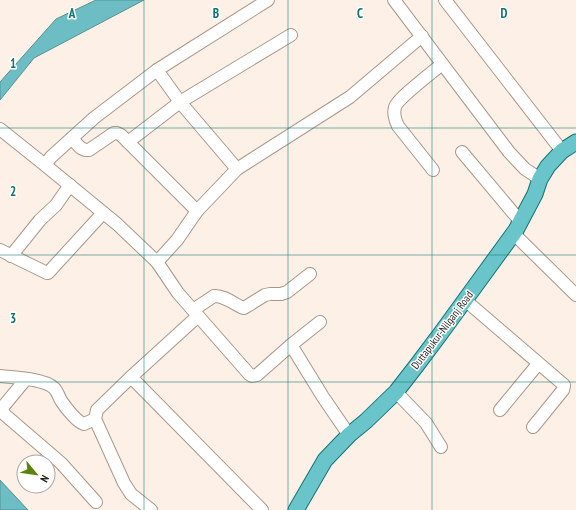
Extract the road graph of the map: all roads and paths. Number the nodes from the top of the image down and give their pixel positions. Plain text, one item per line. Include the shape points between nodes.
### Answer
1 (268, 0) edge
2 (394, 0) edge
3 (445, 0) edge
4 (291, 35) dead end
5 (422, 36) junction
6 (442, 64) junction
7 (157, 70) junction
8 (180, 102) junction
9 (1, 131) edge
10 (72, 138) junction
11 (128, 142) junction
12 (576, 142) edge
13 (562, 151) junction
14 (462, 152) dead end
15 (45, 165) junction
16 (237, 169) junction
17 (433, 170) dead end
18 (540, 179) junction
19 (70, 185) junction
20 (196, 211) junction
21 (103, 213) junction
22 (517, 227) junction
23 (0, 250) edge
24 (12, 256) junction
25 (157, 262) junction
26 (310, 274) dead end
27 (576, 295) edge
28 (465, 300) junction
29 (195, 313) junction
30 (320, 322) dead end
31 (291, 345) junction
32 (538, 364) junction
33 (0, 376) edge
34 (131, 377) junction
35 (26, 379) junction
36 (396, 392) junction
37 (500, 410) dead end
38 (96, 420) junction
39 (533, 427) dead end
40 (348, 435) junction
41 (441, 447) dead end
42 (96, 502) dead end
43 (151, 510) edge
44 (262, 510) edge
45 (296, 510) edge

1 - 7 street
2 - 5 street
3 - 13 street
4 - 8 street
5 - 6 street
5 - 16 street via 350,97
6 - 17 street via 395,105 394,111 398,126
6 - 18 street via 519,164
7 - 8 street
7 - 10 street
8 - 11 street
8 - 16 street
9 - 15 street
10 - 11 street via 85,150 89,150 114,133 121,135
10 - 15 street
11 - 20 street
12 - 13 main road, Duttapukur-Nilganj Road
13 - 18 main road, Duttapukur-Nilganj Road
14 - 22 street
15 - 19 street
16 - 20 street
18 - 22 main road, Duttapukur-Nilganj Road
19 - 21 street
19 - 24 street
20 - 25 street via 177,240
21 - 24 street via 48,273
21 - 25 street
22 - 27 street
22 - 28 main road, Duttapukur-Nilganj Road
23 - 24 street
25 - 29 street
26 - 29 street via 287,292 265,295 244,308 214,296
28 - 32 street
28 - 36 main road, Duttapukur-Nilganj Road
29 - 31 street via 252,376 257,375
29 - 34 street
30 - 31 street
31 - 40 street
32 - 37 street
32 - 39 street via 564,386
33 - 35 street
34 - 38 street via 97,410
34 - 44 street
35 - 38 street via 54,388 81,423
35 - 42 street via 2,408 4,414 61,463
36 - 40 main road, Duttapukur-Nilganj Road
36 - 41 street via 426,423
38 - 43 street via 124,483 131,494
40 - 45 main road, Duttapukur-Nilganj Road via 325,460

